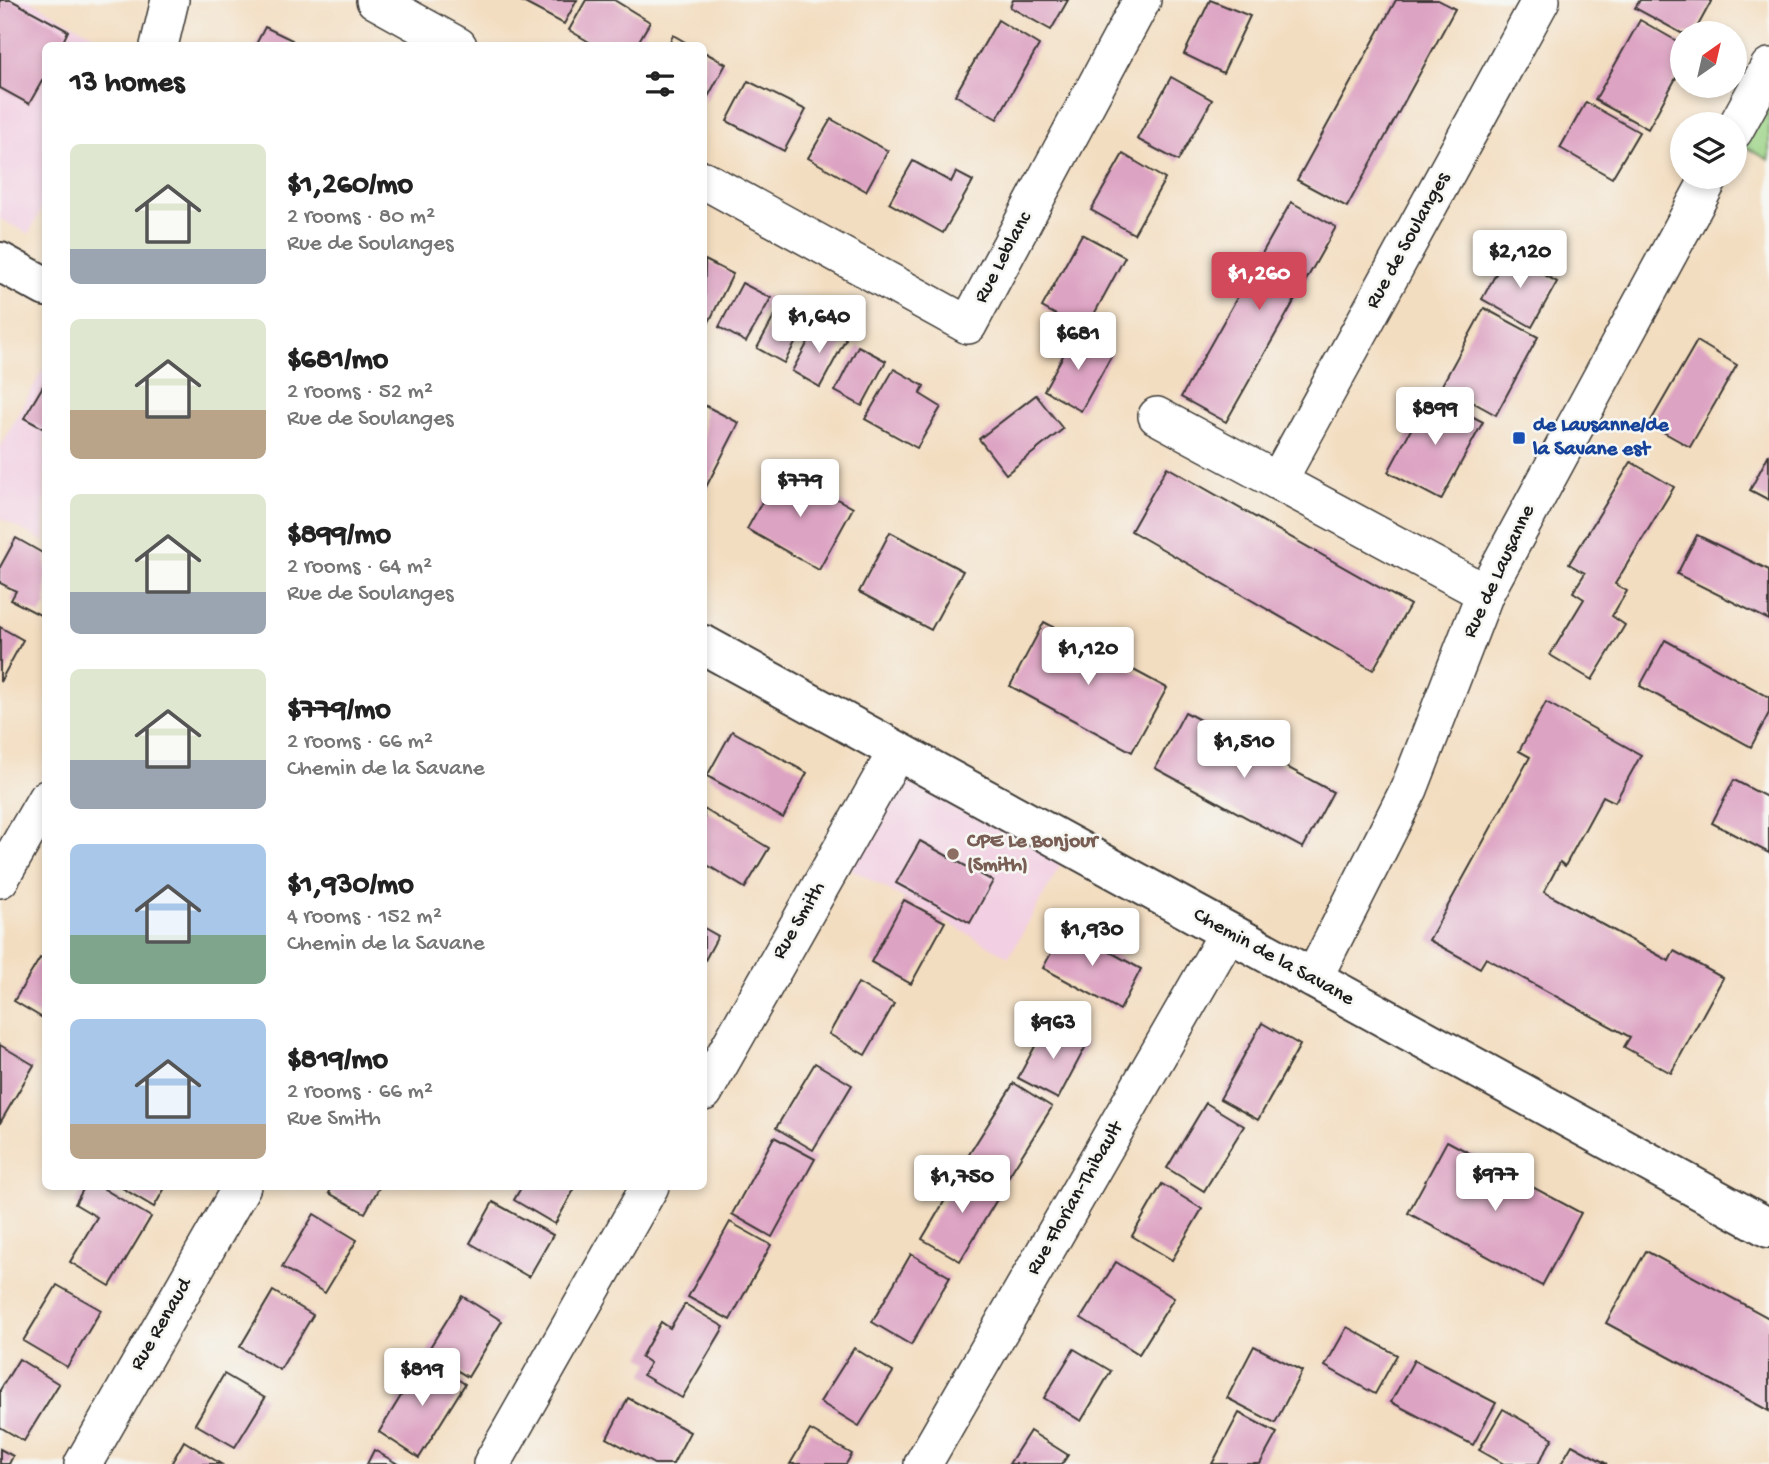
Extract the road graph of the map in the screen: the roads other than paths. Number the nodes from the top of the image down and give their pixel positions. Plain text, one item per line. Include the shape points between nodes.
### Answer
1 (170, 0) edge
2 (375, 0) edge
3 (1142, 0) edge
4 (1541, 0) edge
5 (160, 42) edge
6 (451, 42) edge
7 (1769, 67) edge
8 (1744, 112) edge
9 (707, 182) edge
10 (1704, 189) edge
11 (0, 262) edge
12 (42, 277) edge
13 (1157, 416) dead end
14 (1278, 481) junction
15 (1485, 593) junction
16 (707, 647) edge
17 (897, 751) junction
18 (42, 806) edge
19 (0, 879) edge
20 (1228, 933) junction
21 (1313, 979) junction
22 (707, 1087) edge
23 (240, 1190) edge
24 (648, 1190) edge
25 (1769, 1228) edge
26 (83, 1464) edge
27 (492, 1464) edge
28 (922, 1464) edge

1 - 5 street
2 - 6 street
3 - 9 street, Rue Leblanc via 968,325
4 - 14 street, Rue de Soulanges
7 - 8 street
10 - 15 street, Rue de Lausanne
11 - 12 street
13 - 14 street
14 - 15 street
15 - 21 street, Rue de Lausanne via 1409,789
16 - 17 street, Chemin de la Savane
17 - 20 street, Chemin de la Savane
17 - 22 street, Rue Smith
18 - 19 street
20 - 21 street, Chemin de la Savane
20 - 28 street, Rue Florian-Thibault
21 - 25 street, Chemin de la Savane
23 - 26 street, Rue Renaud
24 - 27 street

